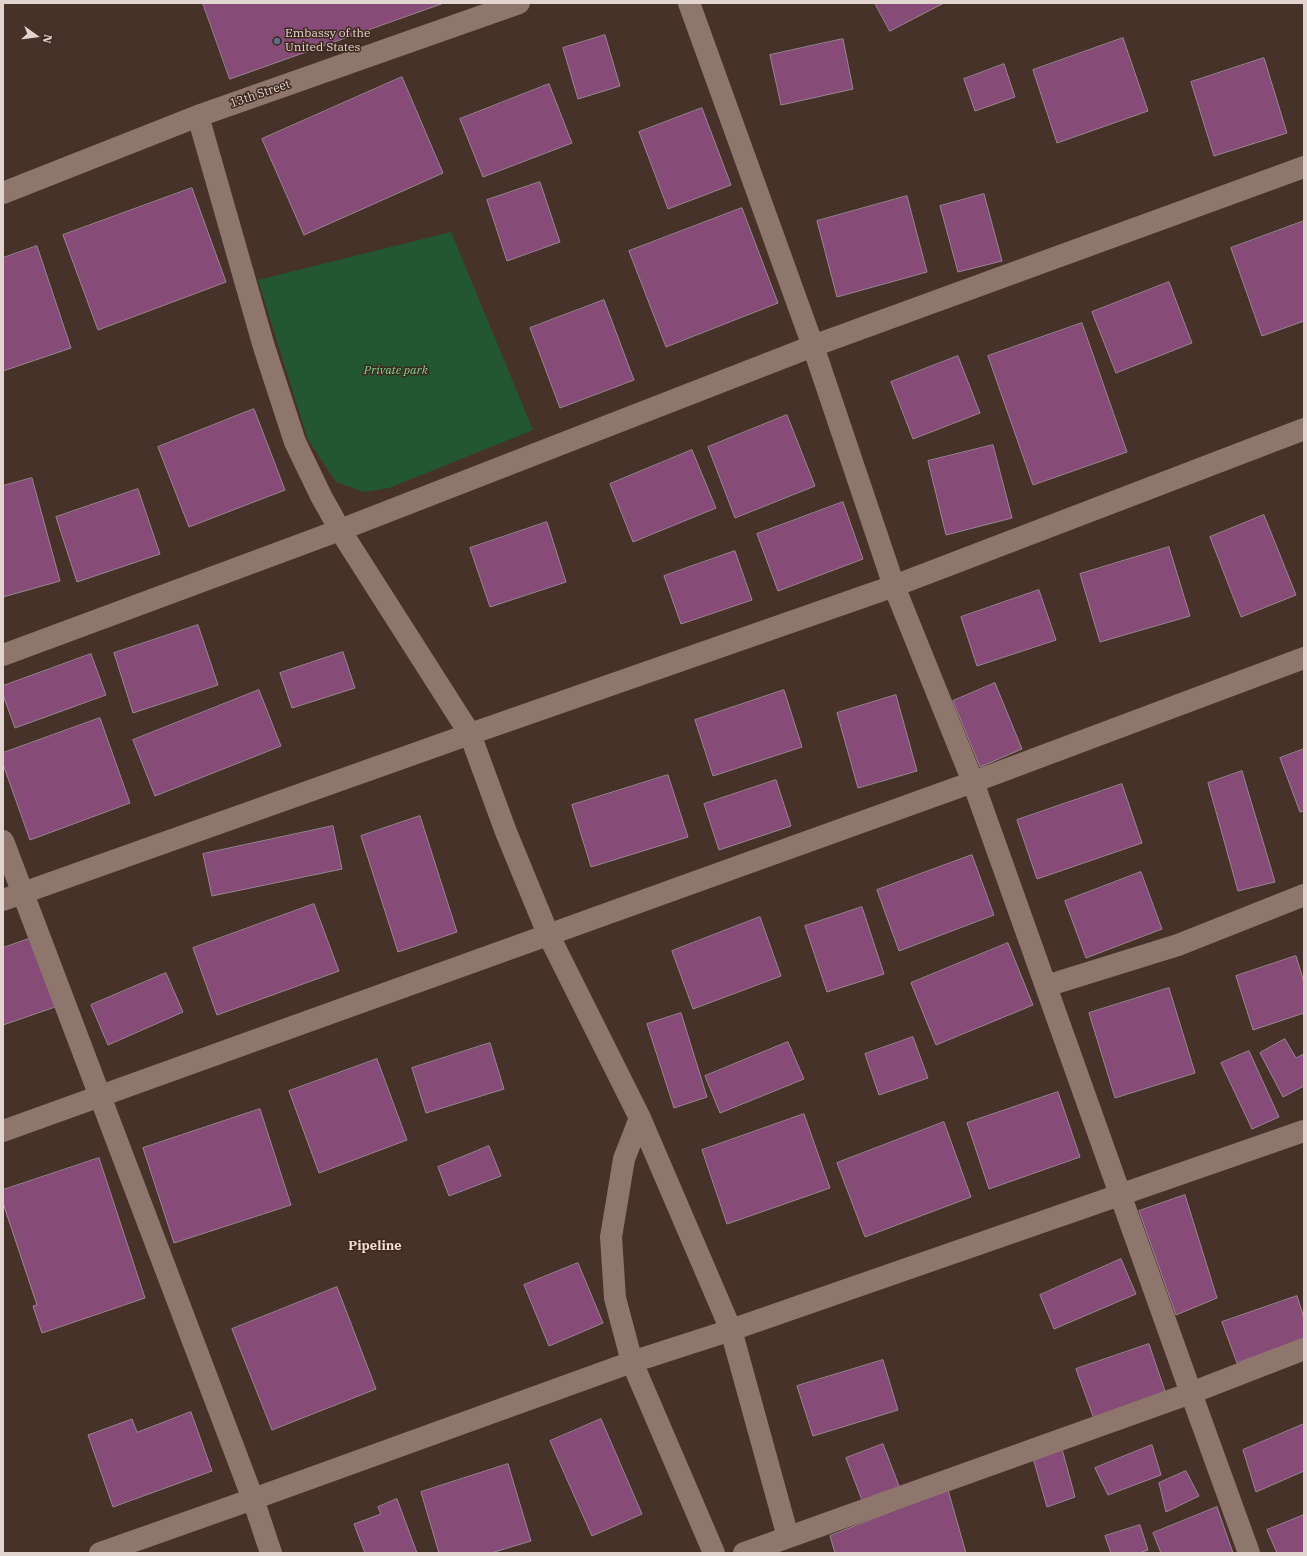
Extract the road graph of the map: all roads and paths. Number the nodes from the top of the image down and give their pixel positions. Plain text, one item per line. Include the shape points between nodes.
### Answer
1 (519, 3) edge
2 (689, 3) edge
3 (198, 116) junction
4 (1304, 167) edge
5 (3, 193) edge
6 (813, 346) junction
7 (1304, 429) edge
8 (340, 530) junction
9 (894, 586) junction
10 (3, 655) edge
11 (1304, 658) edge
12 (470, 734) junction
13 (972, 782) junction
14 (3, 842) edge
15 (1304, 895) edge
16 (13, 897) edge
17 (548, 934) junction
18 (1046, 986) junction
19 (99, 1096) junction
20 (640, 1118) junction
21 (3, 1131) edge
22 (1304, 1131) edge
23 (1120, 1194) junction
24 (731, 1330) junction
25 (1304, 1349) edge
26 (632, 1362) junction
27 (1191, 1393) junction
28 (253, 1500) junction
29 (788, 1537) junction
30 (100, 1553) edge
31 (271, 1553) edge
32 (714, 1553) edge
33 (744, 1553) edge
34 (1250, 1553) edge

1 - 3 street, 13th Street
2 - 6 street
3 - 5 street, 13th Street
3 - 8 street via 264,347 295,442
4 - 6 street
6 - 8 street
6 - 9 street
7 - 9 street
8 - 10 street
8 - 12 street
9 - 12 street
9 - 13 street
11 - 13 street
12 - 16 street
12 - 17 street via 506,832
13 - 17 street
13 - 18 street
14 - 16 street
15 - 18 street via 1178,944
16 - 19 street
17 - 19 street
17 - 20 street
18 - 23 street
19 - 21 street
19 - 28 street
20 - 24 street
20 - 26 street via 624,1159 611,1237 616,1298
22 - 23 street
23 - 24 street
23 - 27 street
24 - 26 street
24 - 29 street
25 - 27 street
26 - 28 street
26 - 32 street
27 - 29 street
27 - 34 street
28 - 30 street
28 - 31 street
29 - 33 street

